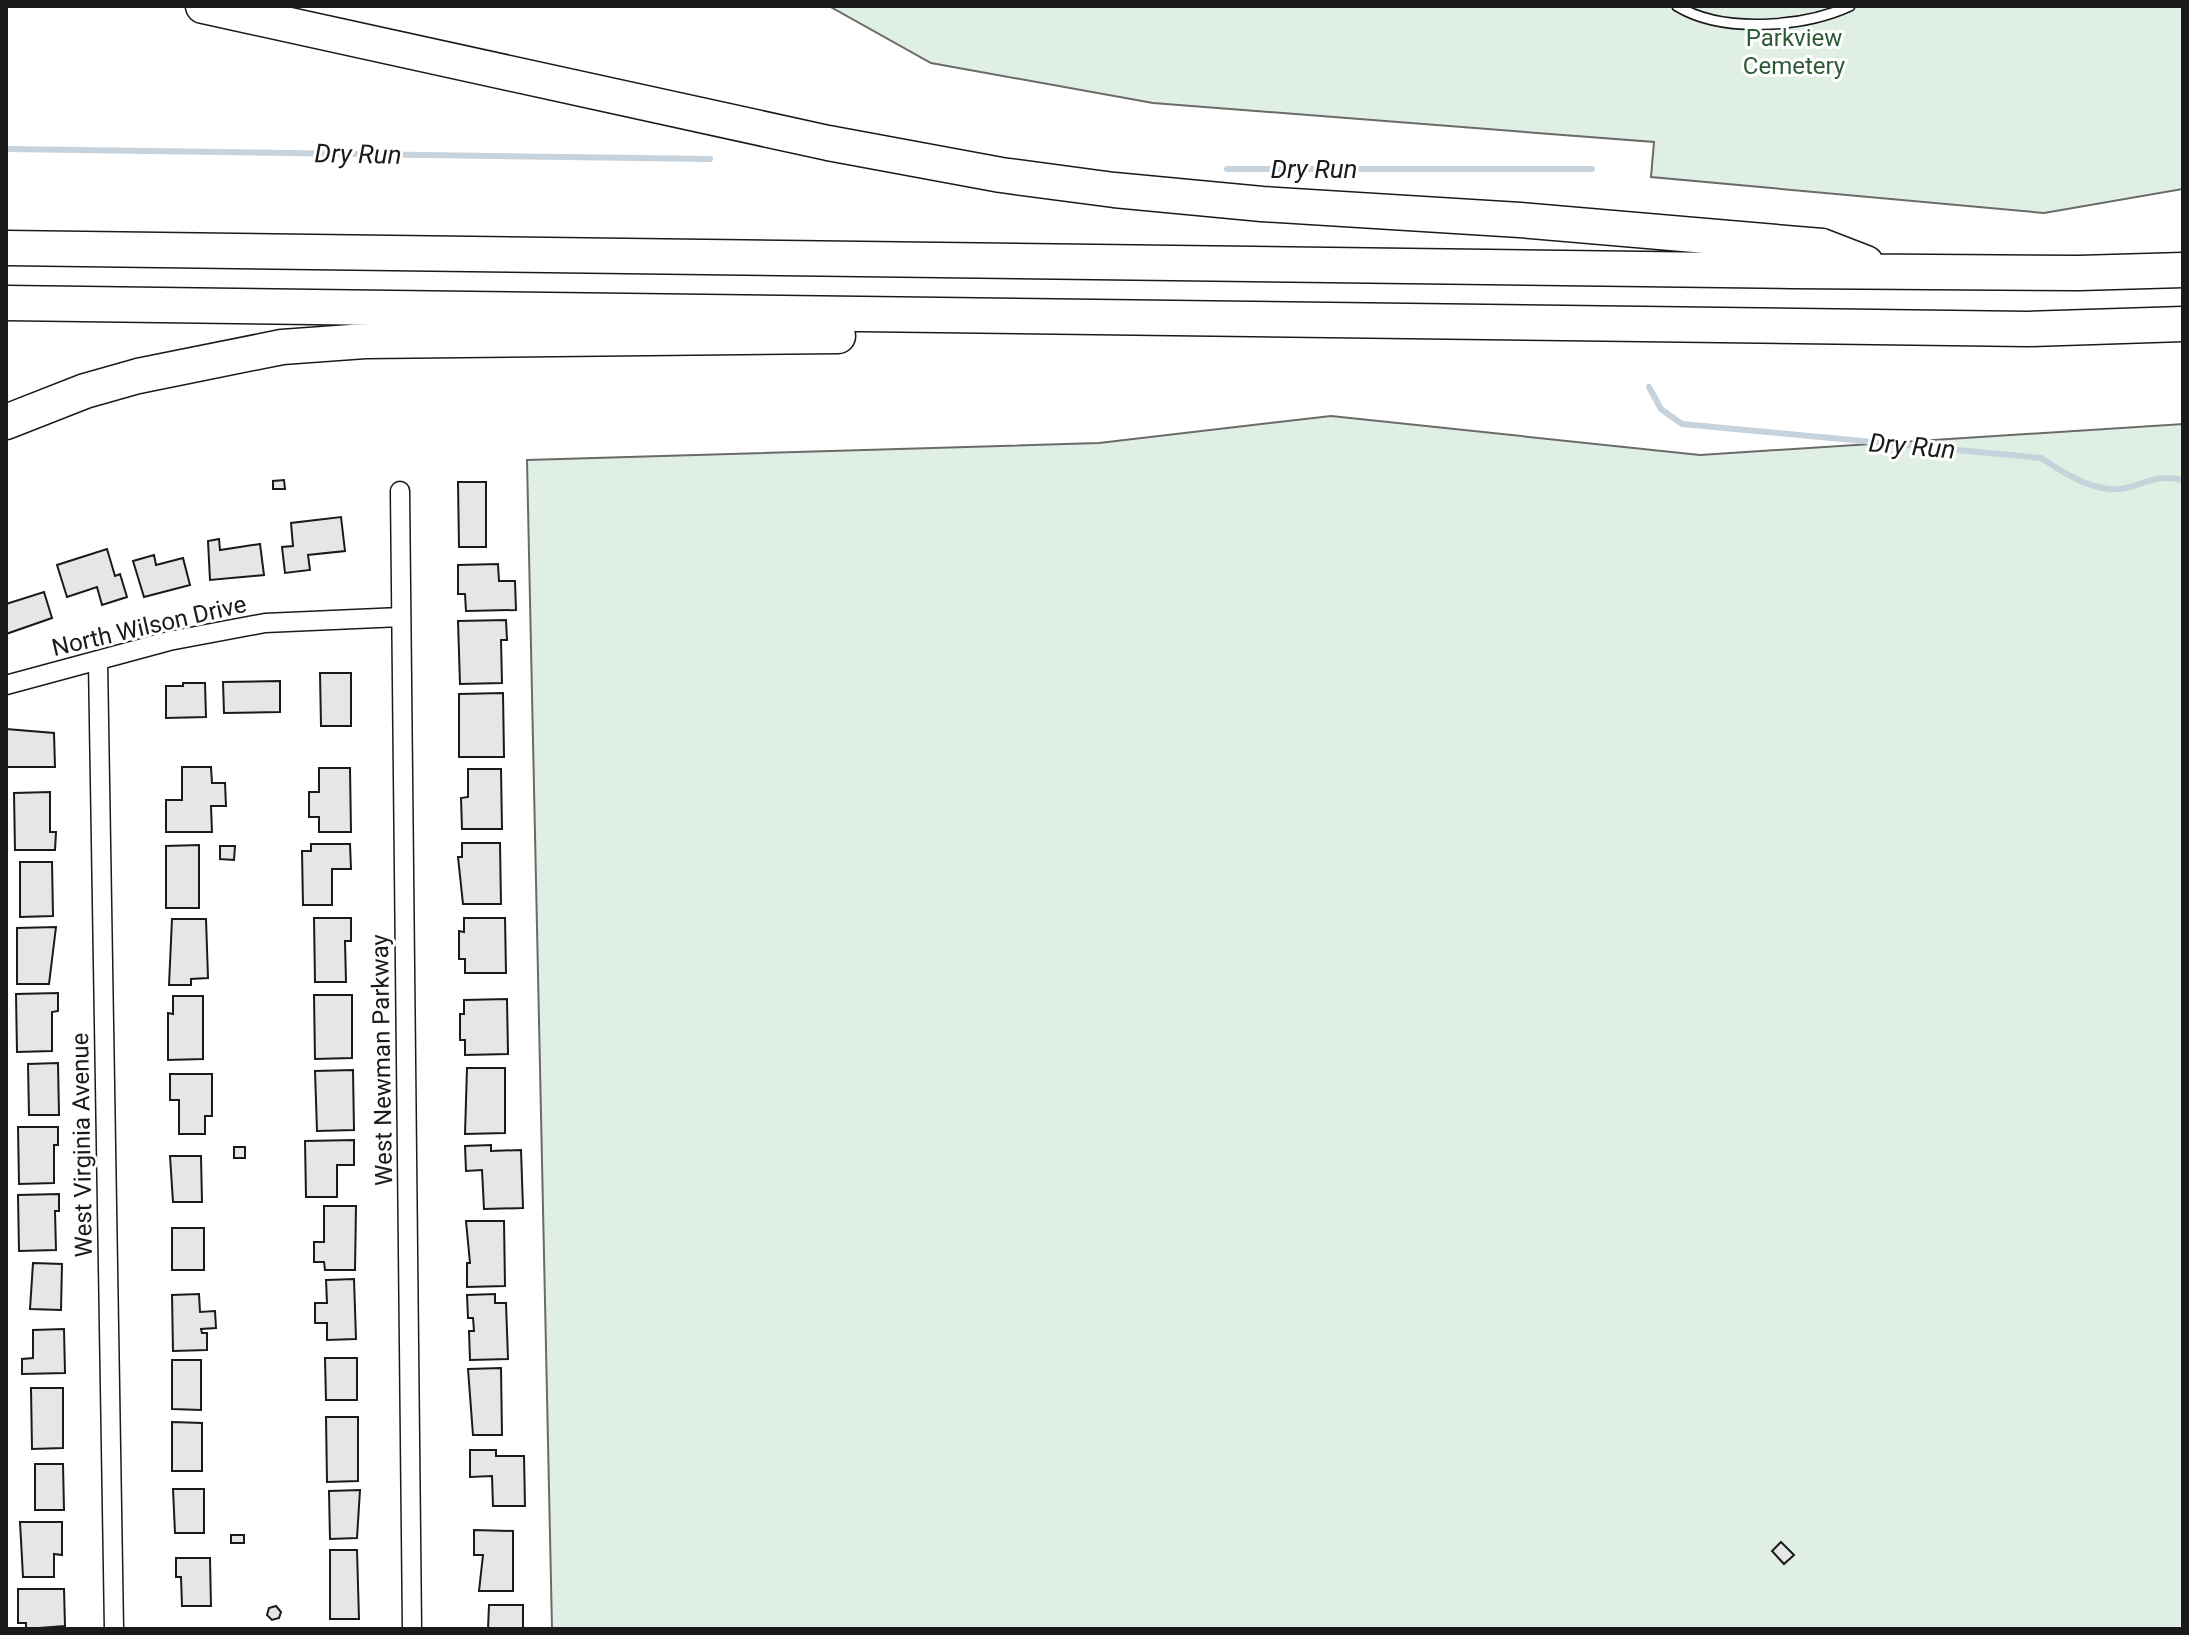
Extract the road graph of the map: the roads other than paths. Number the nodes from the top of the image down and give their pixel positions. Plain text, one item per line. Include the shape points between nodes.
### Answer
1 (203, 6) edge
2 (1677, 6) edge
3 (1850, 6) edge
4 (6, 248) edge
5 (2183, 270) edge
6 (1885, 271) junction
7 (6, 303) edge
8 (1383, 322) junction
9 (2183, 324) edge
10 (6, 422) edge
11 (400, 491) dead end
12 (401, 617) junction
13 (98, 661) junction
14 (6, 685) edge
15 (114, 1629) edge
16 (412, 1629) edge

1 - 6 highway via 828,143 985,172 1262,204 1822,246
2 - 3 lane via 1745,25 1822,19
4 - 6 highway
5 - 6 highway
7 - 8 highway
8 - 9 highway via 2028,329
8 - 10 highway via 322,343 192,362 85,391
11 - 12 street, West Newman Parkway
12 - 13 street, North Wilson Drive via 265,623
12 - 16 street, West Newman Parkway
13 - 14 street, North Wilson Drive
13 - 15 street, West Virginia Avenue

